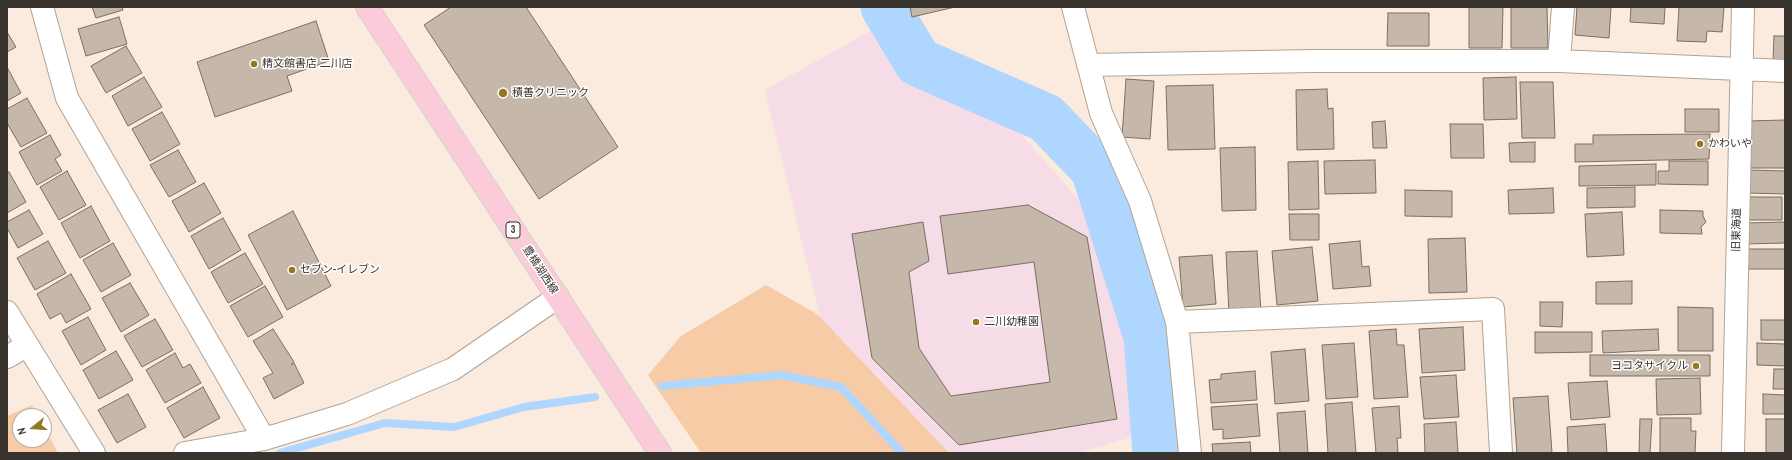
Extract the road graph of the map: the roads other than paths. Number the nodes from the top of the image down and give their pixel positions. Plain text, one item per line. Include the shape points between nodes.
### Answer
1 (42, 7) edge
2 (367, 7) edge
3 (1074, 7) edge
4 (1563, 7) edge
5 (1743, 7) edge
6 (1559, 61) junction
7 (1088, 65) junction
8 (1740, 70) junction
9 (1785, 71) edge
10 (558, 297) junction
11 (7, 312) edge
12 (1178, 322) junction
13 (26, 346) junction
14 (7, 357) edge
15 (264, 439) junction
16 (94, 453) edge
17 (185, 453) edge
18 (660, 453) edge
19 (1190, 453) edge
20 (1501, 453) edge
21 (1733, 453) edge

1 - 15 street via 67,98
2 - 10 main road, 豊橋湖西線 / 3
3 - 7 street
4 - 6 street
5 - 8 street, 旧東海道
6 - 7 street via 1314,61
6 - 8 street
7 - 12 street via 1101,113 1140,201
8 - 9 street
8 - 21 street, 旧東海道
10 - 15 street via 453,369 347,414
10 - 18 main road, 豊橋湖西線 / 3
11 - 13 street
12 - 19 street
12 - 20 street via 1493,308
13 - 14 street
13 - 16 street
15 - 17 street

